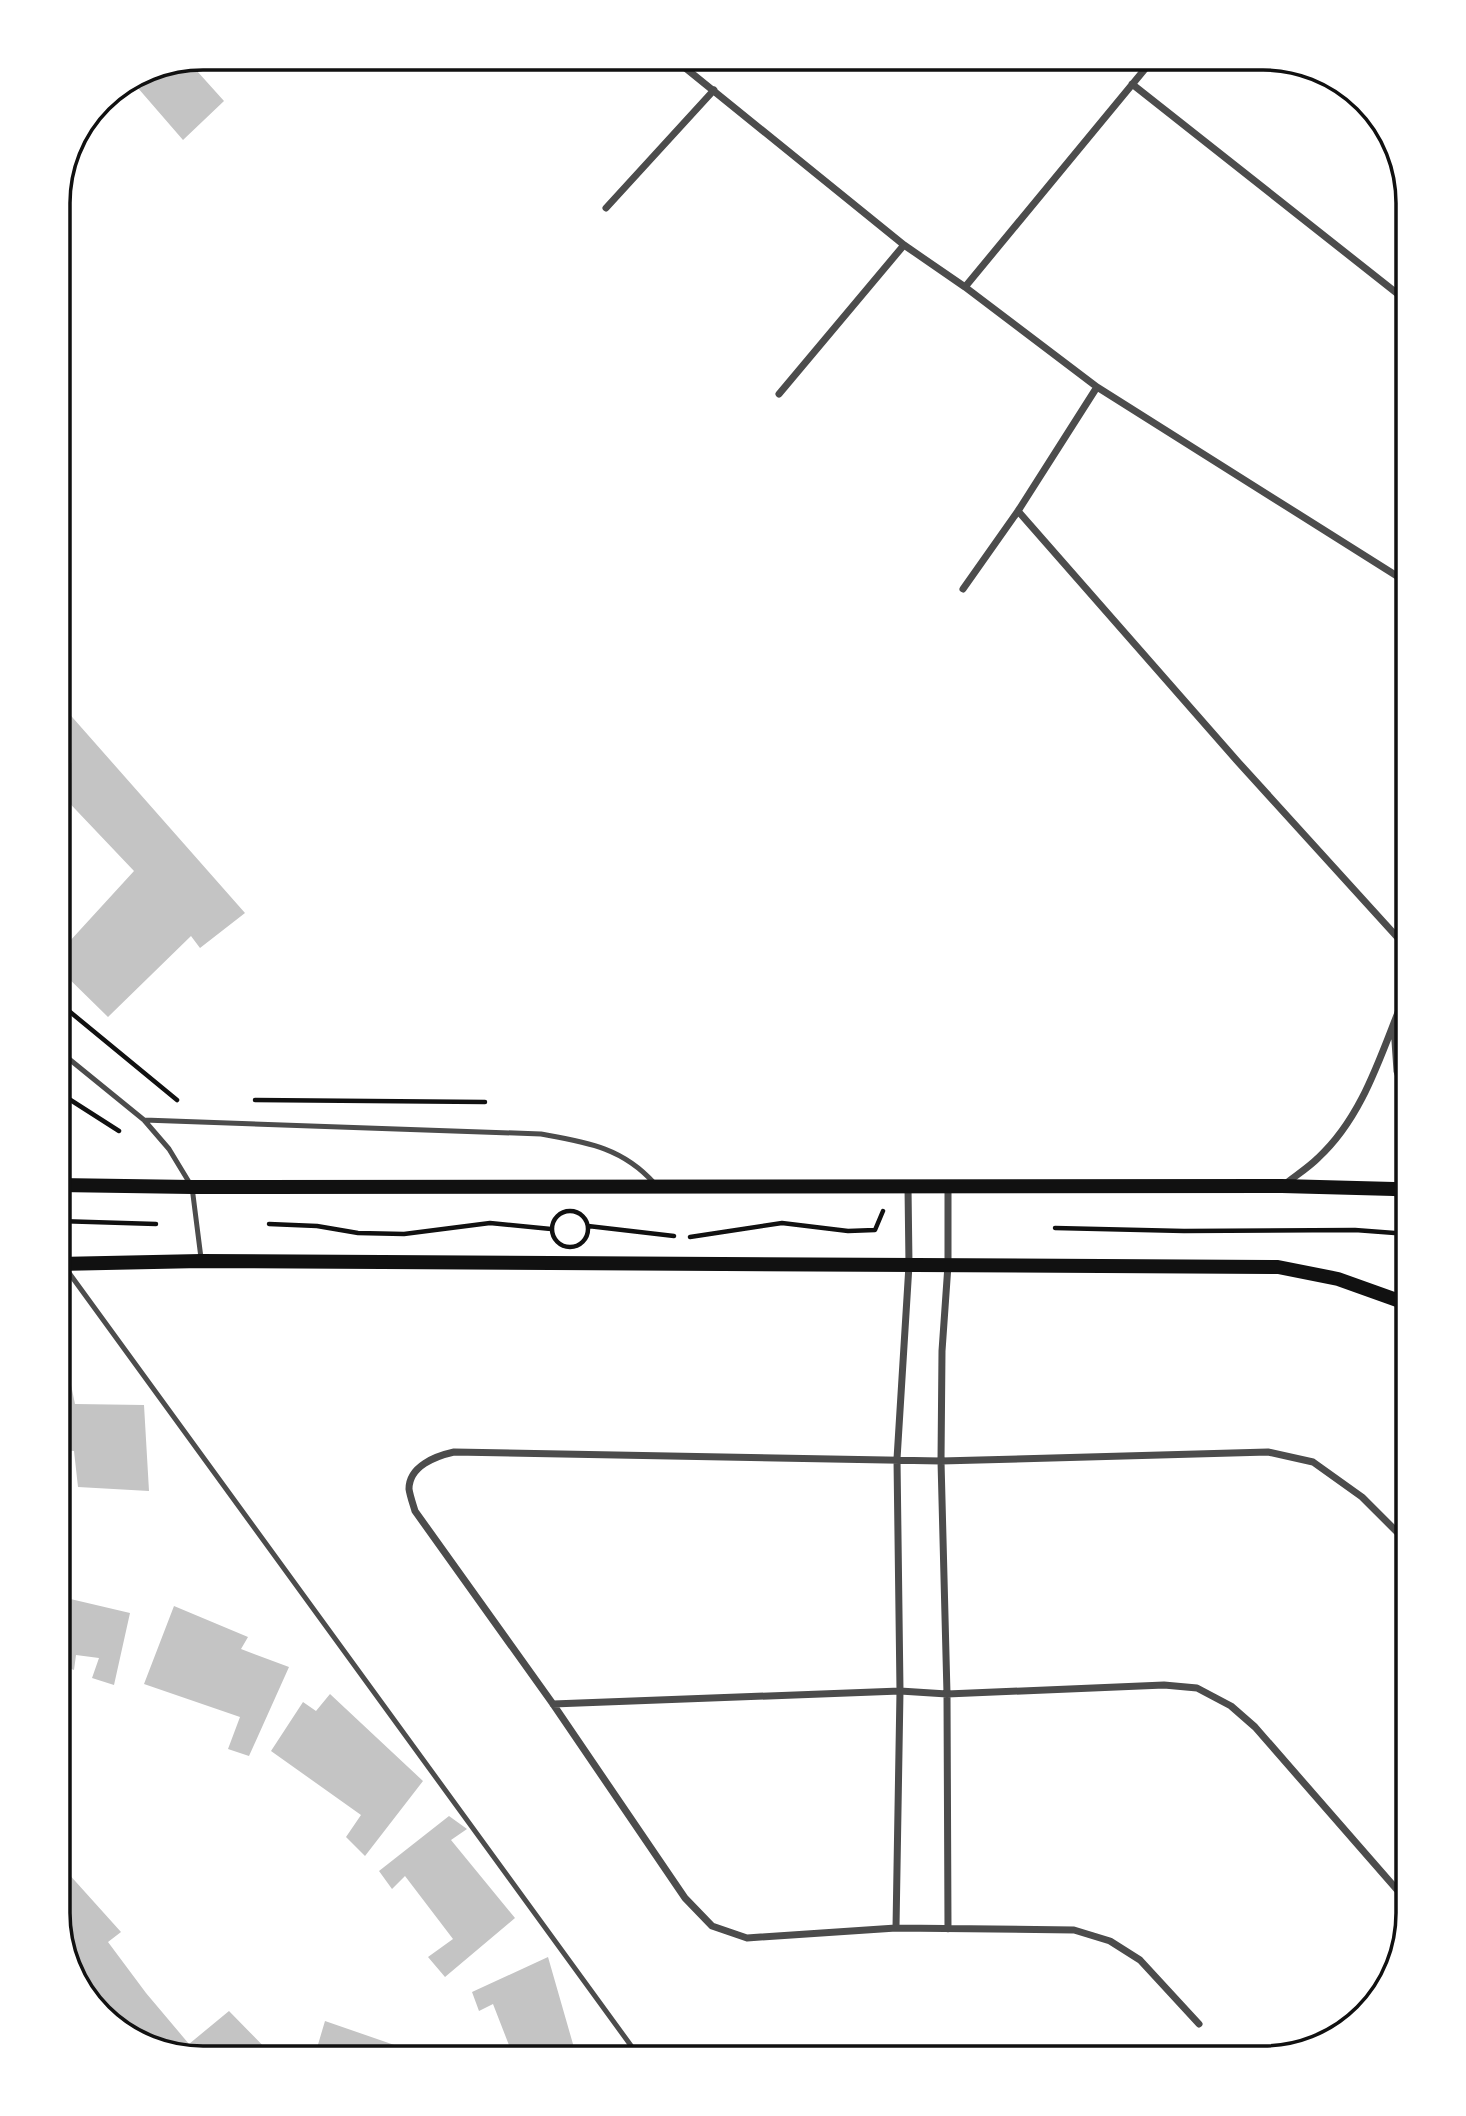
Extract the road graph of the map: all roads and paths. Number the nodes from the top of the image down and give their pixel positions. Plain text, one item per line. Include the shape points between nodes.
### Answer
1 (688, 70) edge
2 (1144, 70) edge
3 (1132, 84) junction
4 (714, 90) junction
5 (606, 208) dead end
6 (904, 245) junction
7 (965, 287) junction
8 (1396, 293) edge
9 (1097, 387) junction
10 (779, 394) dead end
11 (1018, 511) junction
12 (1396, 575) edge
13 (963, 589) dead end
14 (1396, 936) edge
15 (70, 1012) edge
16 (1396, 1015) edge
17 (1393, 1022) junction
18 (1396, 1059) edge
19 (70, 1060) edge
20 (70, 1100) edge
21 (189, 1100) dead end
22 (243, 1100) dead end
23 (485, 1102) dead end
24 (144, 1120) junction
25 (119, 1131) dead end
26 (70, 1185) edge
27 (1282, 1186) junction
28 (192, 1187) junction
29 (908, 1187) junction
30 (948, 1187) junction
31 (658, 1188) junction
32 (1396, 1189) edge
33 (886, 1204) dead end
34 (70, 1221) edge
35 (156, 1224) dead end
36 (269, 1224) dead end
37 (588, 1226) junction
38 (1055, 1228) dead end
39 (551, 1229) junction
40 (1396, 1233) edge
41 (201, 1261) junction
42 (70, 1264) edge
43 (909, 1265) junction
44 (948, 1265) junction
45 (70, 1278) edge
46 (1396, 1300) edge
47 (897, 1459) junction
48 (941, 1461) junction
49 (1396, 1531) edge
50 (900, 1690) junction
51 (947, 1694) junction
52 (553, 1704) junction
53 (1396, 1889) edge
54 (896, 1928) junction
55 (948, 1929) junction
56 (1199, 2024) dead end
57 (631, 2046) edge

1 - 4 street
2 - 3 street
3 - 7 street
3 - 8 street
4 - 5 street
4 - 6 street
6 - 7 street
6 - 10 street
7 - 9 street
9 - 11 street
9 - 12 street
11 - 13 street
11 - 14 street
15 - 21 path via 175,1100
16 - 17 street
17 - 18 street
17 - 27 street via 1368,1087 1345,1127 1318,1158
19 - 24 lane
20 - 25 path
22 - 23 path
24 - 28 lane
24 - 31 lane via 541,1134 587,1142 618,1154 640,1167
26 - 28 main road
27 - 30 main road
27 - 32 main road
28 - 31 main road
28 - 41 lane
29 - 30 main road
29 - 31 main road
29 - 43 street
30 - 44 street
33 - 37 path via 876,1230 782,1223 683,1237
34 - 35 path
36 - 39 path via 404,1234 490,1223
37 - 39 path via 582,1215 571,1211 555,1218
37 - 39 path via 585,1242 569,1248 559,1244
38 - 40 path
41 - 42 main road
41 - 43 main road
43 - 44 main road
43 - 47 street
44 - 46 main road via 1278,1266 1338,1279
44 - 48 street
45 - 57 lane
47 - 48 street
47 - 50 street
47 - 52 street via 454,1452 418,1468 409,1487 415,1511
48 - 49 street via 1268,1452 1313,1462 1362,1496
48 - 51 street
50 - 51 street
50 - 52 street
50 - 54 street
51 - 53 street via 1164,1685 1197,1688 1231,1706 1255,1727
51 - 55 street
52 - 54 street via 685,1898 712,1926 747,1938
54 - 55 street
55 - 56 street via 1074,1930 1110,1941 1140,1960

